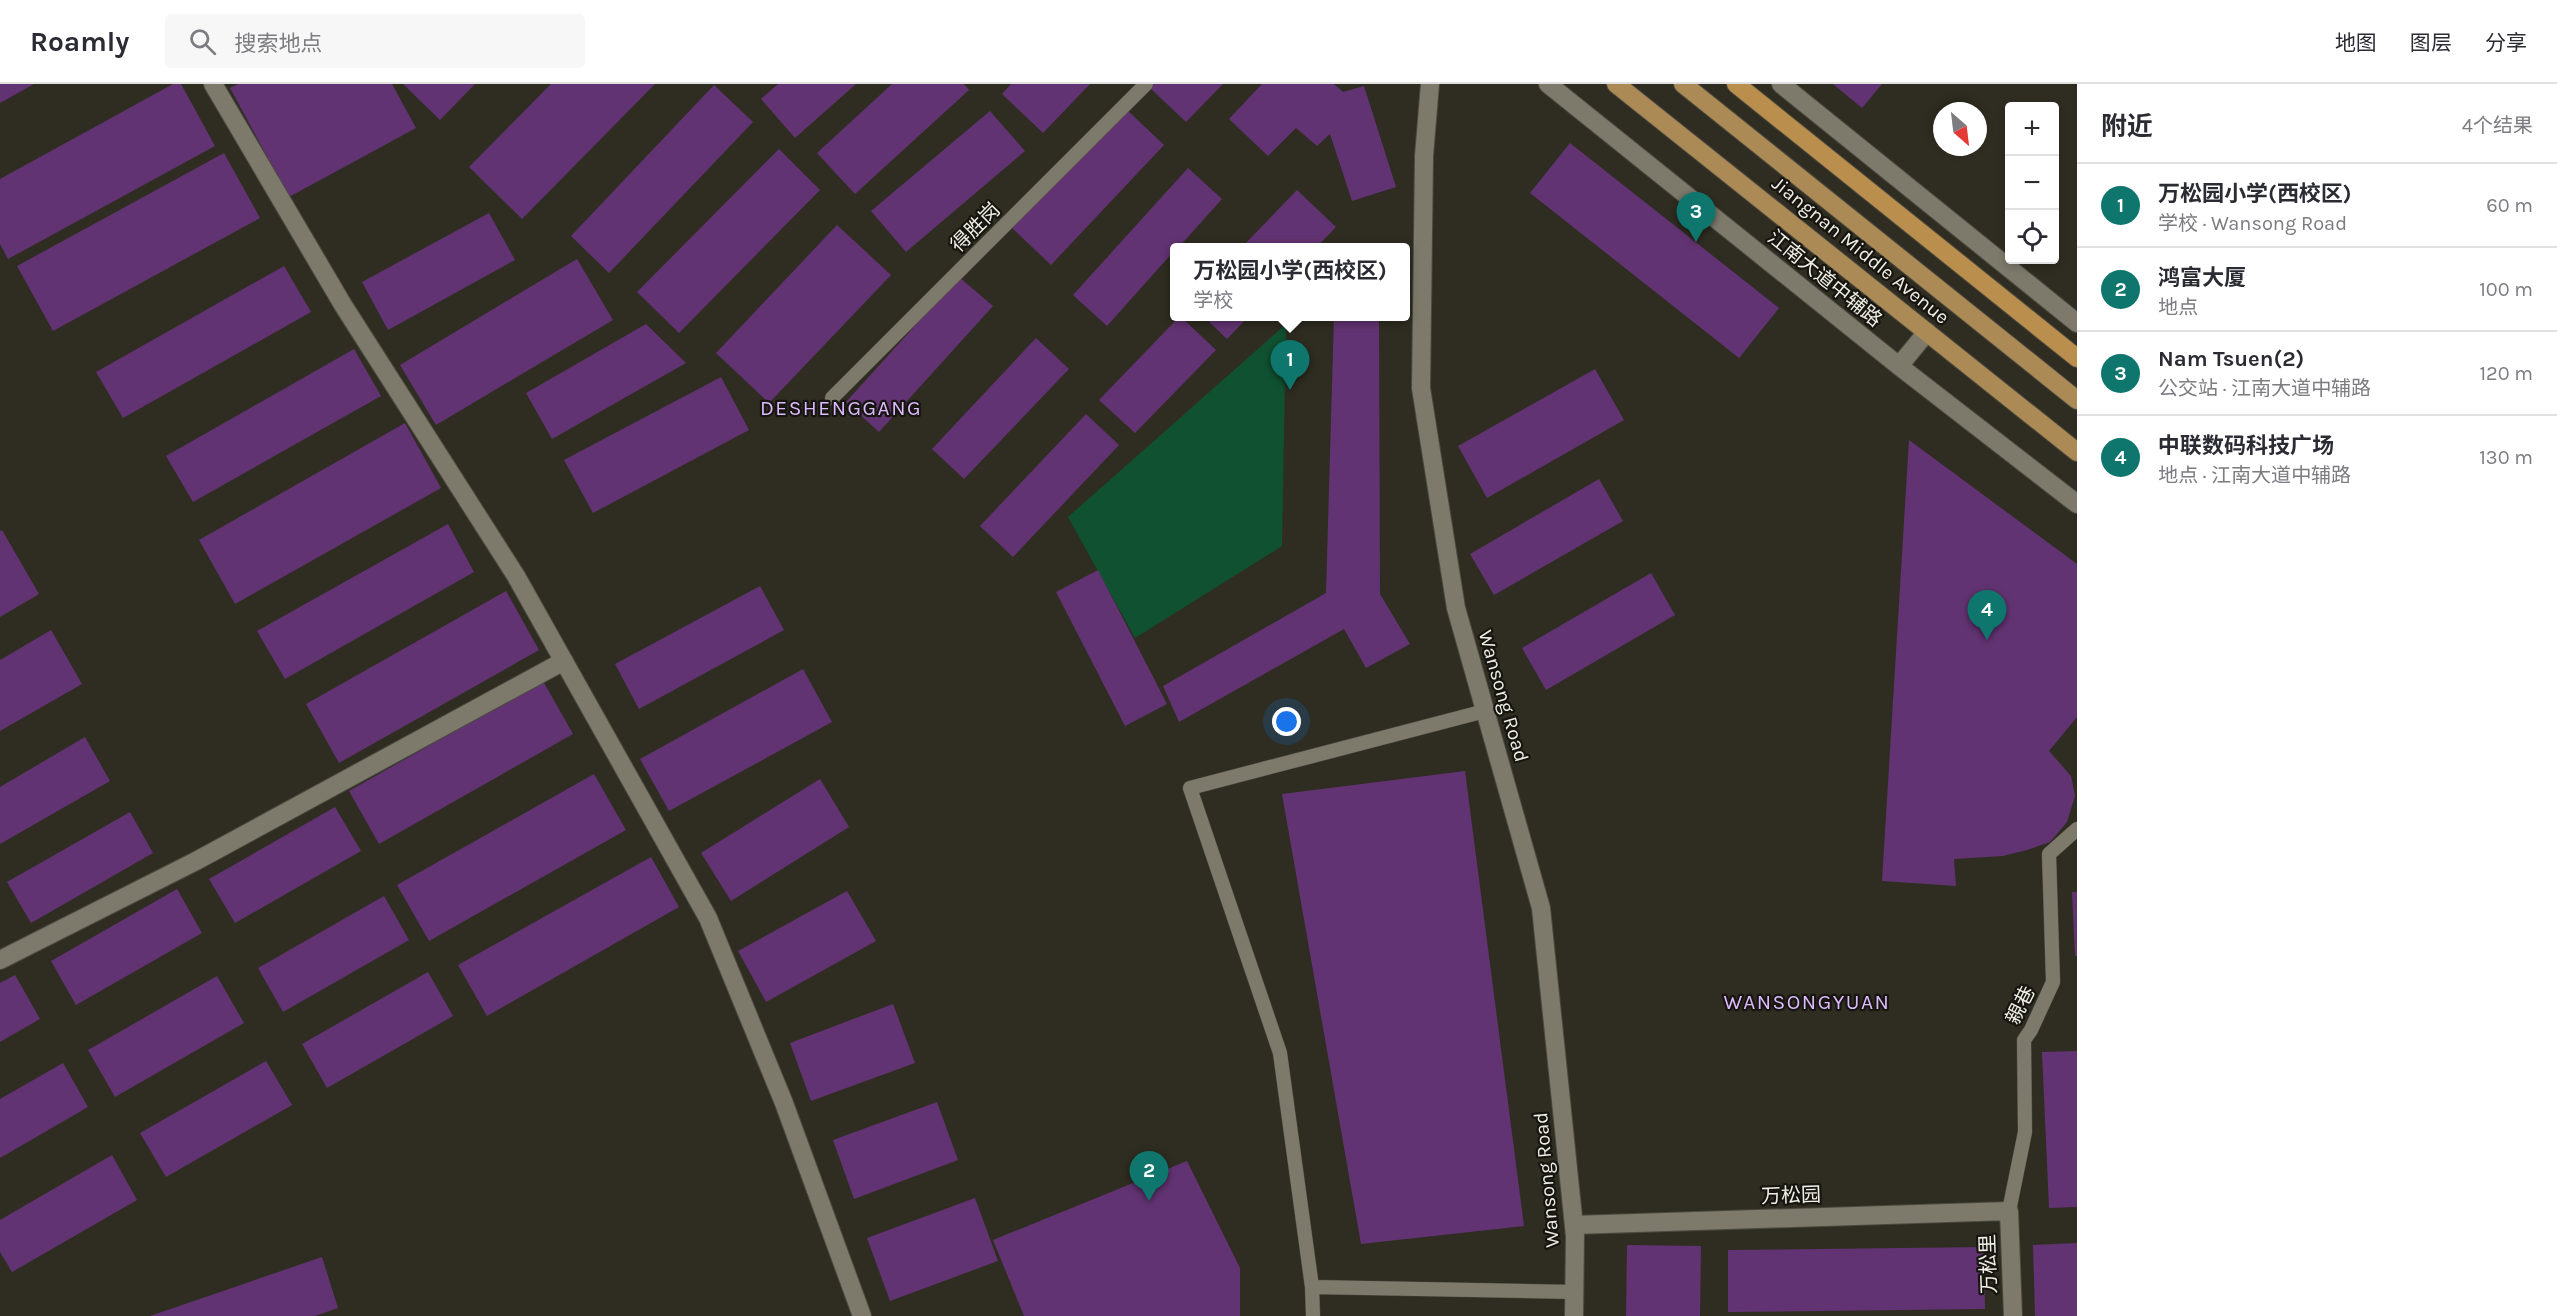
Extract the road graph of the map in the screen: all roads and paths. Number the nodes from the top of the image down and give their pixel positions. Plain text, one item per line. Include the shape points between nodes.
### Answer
1 (213, 84) edge
2 (1146, 84) edge
3 (1430, 84) edge
4 (1548, 84) edge
5 (1616, 84) edge
6 (1683, 84) edge
7 (1736, 84) edge
8 (1781, 84) edge
9 (2077, 322) edge
10 (1927, 332) junction
11 (2077, 358) edge
12 (1899, 366) junction
13 (832, 398) dead end
14 (2077, 400) edge
15 (2077, 452) edge
16 (2077, 504) edge
17 (564, 661) junction
18 (1485, 711) junction
19 (2077, 829) edge
20 (0, 960) edge
21 (2009, 1211) junction
22 (1574, 1225) junction
23 (1312, 1287) junction
24 (1574, 1292) junction
25 (862, 1316) edge
26 (1313, 1316) edge
27 (1574, 1316) edge
28 (2013, 1316) edge

1 - 17 street via 343,305 510,566
2 - 13 lane, 得胜岗
3 - 18 street, Wansong Road via 1424,156 1421,388 1456,608
4 - 12 street, 江南大道中辅路
5 - 10 main road, Jiangnan Middle Avenue
6 - 14 main road, Jiangnan Middle Avenue
7 - 11 highway
8 - 9 street
10 - 12 street
10 - 15 main road, Jiangnan Middle Avenue
12 - 16 street, 江南大道中辅路
17 - 20 street via 196,861
17 - 25 street via 708,918 784,1103
18 - 22 street, Wansong Road via 1541,908
18 - 23 lane via 1190,788 1280,1053
19 - 21 lane, 親巷 via 2049,854 2053,982 2024,1040 2025,1132
21 - 22 street, 万松园
21 - 28 street, 万松里
22 - 24 street, Wansong Road
23 - 24 lane
23 - 26 lane
24 - 27 street, Wansong Road

